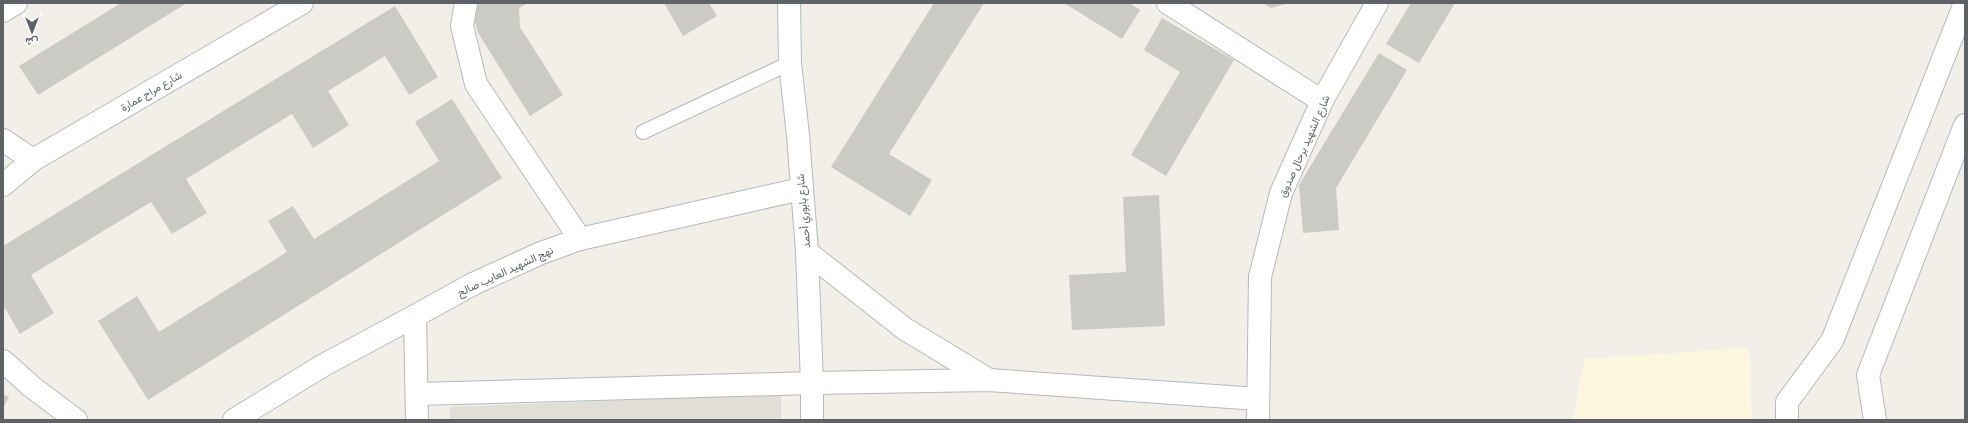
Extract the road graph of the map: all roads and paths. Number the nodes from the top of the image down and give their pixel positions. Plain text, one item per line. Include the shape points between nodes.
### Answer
1 (16, 3) edge
2 (302, 3) edge
3 (466, 3) edge
4 (790, 3) edge
5 (1168, 3) edge
6 (1377, 3) edge
7 (1965, 3) edge
8 (3, 11) edge
9 (790, 63) junction
10 (1322, 102) junction
11 (1965, 125) edge
12 (643, 132) dead end
13 (3, 140) edge
14 (33, 160) junction
15 (3, 185) edge
16 (801, 189) junction
17 (580, 239) junction
18 (807, 252) junction
19 (415, 316) junction
20 (3, 362) edge
21 (989, 380) junction
22 (812, 382) junction
23 (418, 394) junction
24 (1258, 410) edge
25 (76, 420) edge
26 (234, 420) edge
27 (417, 420) edge
28 (812, 420) edge
29 (1786, 420) edge
30 (1875, 420) edge

1 - 8 street
2 - 14 street, شارع مراح عمارة
3 - 17 street via 462,26 476,84
4 - 9 street, شارع بابوري أحمد
5 - 10 street
6 - 10 street, شارع الشهيد برحال صدوق
7 - 29 street via 1832,342 1786,402
9 - 12 lane
9 - 16 street, شارع بابوري أحمد
10 - 24 street, شارع الشهيد برحال صدوق via 1282,193 1260,277
11 - 30 street via 1868,375
13 - 14 street
14 - 15 street, شارع مراح عمارة
16 - 17 street, نهج الشهيد العايب صالح
16 - 18 street, شارع بابوري أحمد
17 - 19 street, نهج الشهيد العايب صالح via 541,253 473,284
18 - 21 street via 905,329
18 - 22 street, شارع بابوري أحمد
19 - 23 street
19 - 26 street, نهج الشهيد العايب صالح via 322,366
20 - 25 street
21 - 22 street
21 - 24 street
22 - 23 street
22 - 28 street, شارع بابوري أحمد
23 - 27 street

